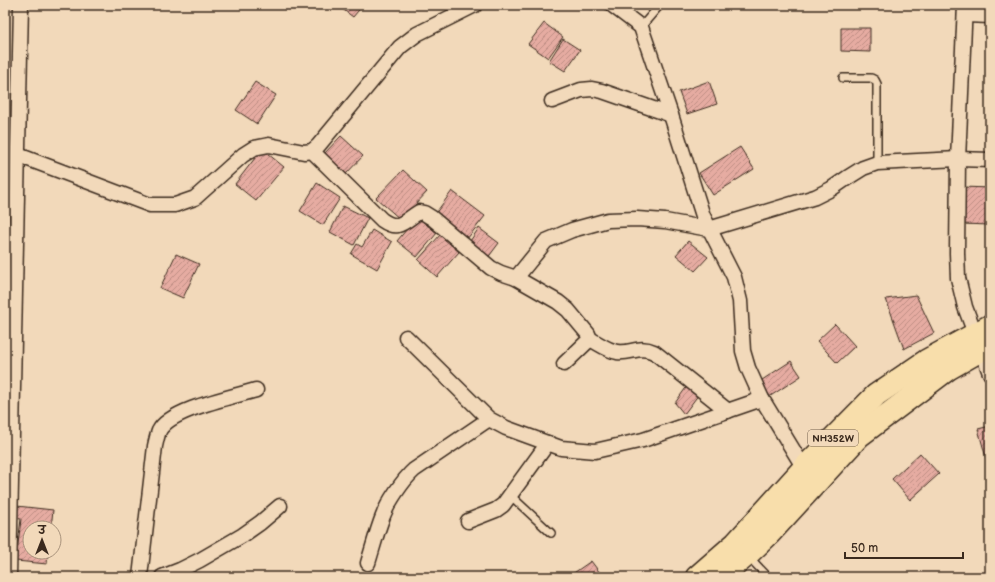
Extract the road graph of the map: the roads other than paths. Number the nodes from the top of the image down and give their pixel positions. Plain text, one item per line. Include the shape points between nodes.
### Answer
1 (21, 5) edge
2 (475, 5) edge
3 (612, 5) edge
4 (660, 5) edge
5 (965, 10) edge
6 (990, 16) edge
7 (641, 27) junction
8 (843, 78) dead end
9 (552, 101) dead end
10 (671, 115) junction
11 (312, 152) junction
12 (18, 155) junction
13 (958, 159) junction
14 (990, 160) edge
15 (877, 164) junction
16 (709, 229) junction
17 (516, 278) junction
18 (406, 337) dead end
19 (590, 339) junction
20 (984, 339) edge
21 (564, 364) dead end
22 (990, 373) edge
23 (256, 390) dead end
24 (762, 399) junction
25 (728, 411) junction
26 (489, 419) junction
27 (548, 443) junction
28 (804, 468) junction
29 (510, 495) junction
30 (280, 506) dead end
31 (468, 521) dead end
32 (551, 533) dead end
33 (741, 549) junction
34 (368, 563) dead end
35 (9, 577) edge
36 (140, 577) edge
37 (162, 577) edge
38 (698, 577) edge
39 (722, 577) edge
40 (768, 577) edge

1 - 12 street
2 - 11 street via 417,34 400,47
3 - 7 street
4 - 7 lane
5 - 6 street
5 - 13 street
7 - 10 street
8 - 15 lane via 871,78 877,84
9 - 10 street via 581,90 592,89
10 - 16 street
11 - 12 street via 269,145 254,148 195,198 175,205 150,205
11 - 17 street via 389,225 397,226 419,212 424,213 491,268
12 - 35 street
13 - 14 street
13 - 15 street
13 - 20 street via 958,278 965,307
15 - 16 street via 863,168 815,197
16 - 17 street via 665,221 608,220 572,230 546,241
16 - 24 street via 734,277 740,301 743,351
17 - 19 street via 568,310
18 - 26 street
19 - 21 street
19 - 25 street via 617,352 641,349 654,352
20 - 22 street
20 - 28 highway, NH352W via 926,361 876,395
20 - 33 highway, NH352W via 859,436 769,534
23 - 36 street via 194,408 171,418 160,430 155,446
24 - 25 street
24 - 28 street
25 - 27 street via 644,440 595,450 561,448
26 - 27 street
26 - 34 street via 409,475 383,514
27 - 29 street
28 - 33 highway, NH352W
29 - 31 street via 496,510
29 - 32 lane
30 - 37 street via 243,535 200,560
33 - 38 highway, NH352W
33 - 39 highway, NH352W
33 - 40 lane

